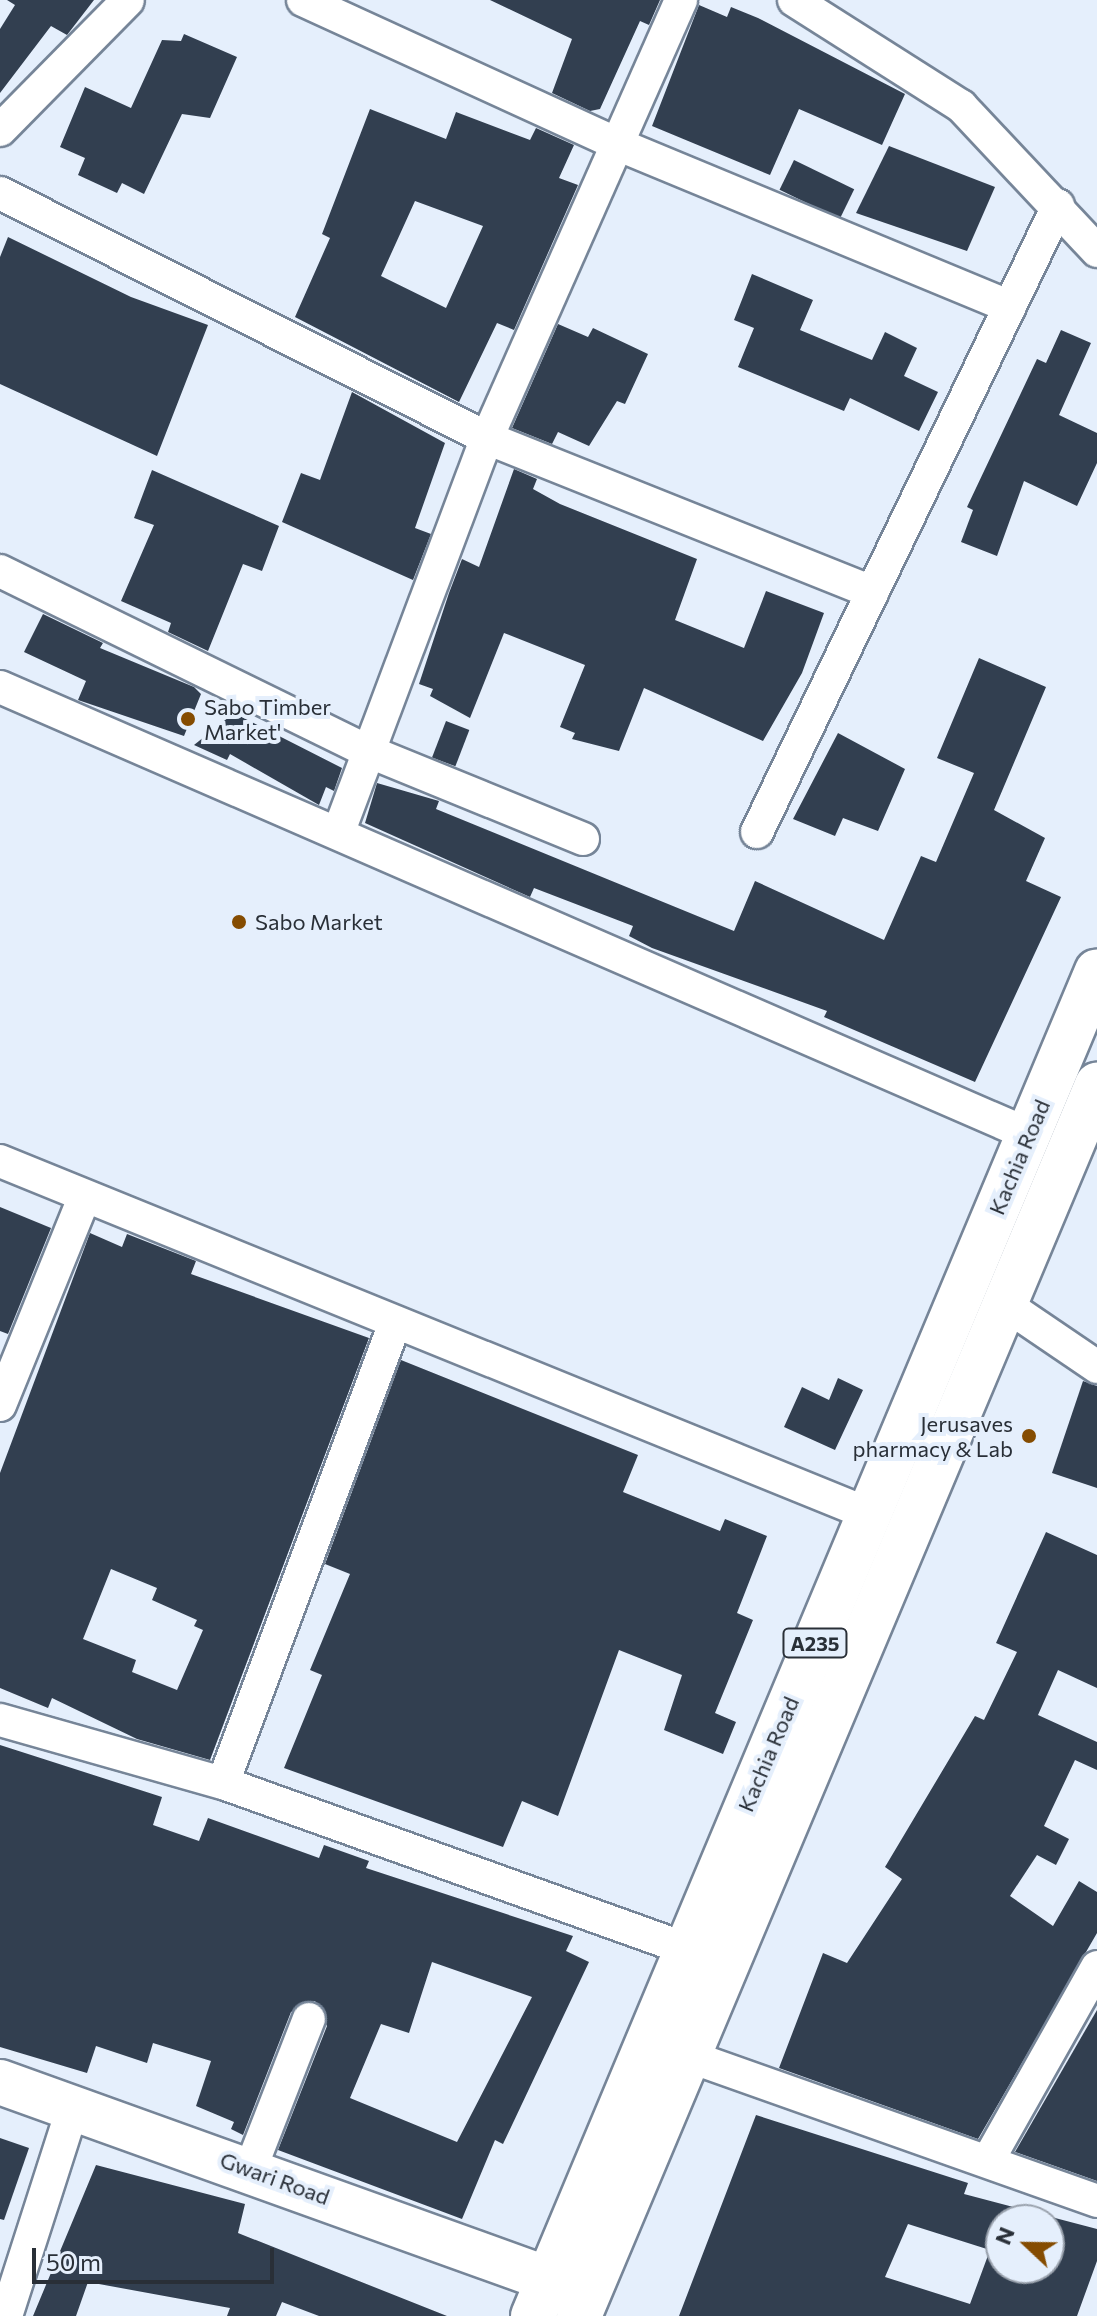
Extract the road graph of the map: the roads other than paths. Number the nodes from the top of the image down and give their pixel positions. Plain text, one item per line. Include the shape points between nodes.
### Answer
1 (128, 0) edge
2 (303, 0) edge
3 (681, 0) edge
4 (794, 0) edge
5 (0, 130) edge
6 (617, 144) junction
7 (0, 193) edge
8 (1058, 206) junction
9 (1097, 251) edge
10 (1010, 307) junction
11 (487, 438) junction
12 (0, 571) edge
13 (872, 592) junction
14 (0, 687) edge
15 (370, 752) junction
16 (339, 831) junction
17 (757, 832) dead end
18 (583, 839) dead end
19 (1097, 971) edge
20 (1097, 1085) edge
21 (1028, 1134) junction
22 (0, 1161) edge
23 (84, 1198) junction
24 (1003, 1303) junction
25 (395, 1322) junction
26 (1097, 1367) edge
27 (0, 1405) edge
28 (869, 1514) junction
29 (0, 1720) edge
30 (223, 1783) junction
31 (686, 1949) junction
32 (1097, 1967) edge
33 (309, 2019) dead end
34 (688, 2056) junction
35 (0, 2082) edge
36 (74, 2104) junction
37 (990, 2157) junction
38 (250, 2170) junction
39 (1097, 2201) edge
40 (540, 2297) edge
41 (6, 2316) edge
42 (579, 2316) edge

1 - 5 street
2 - 6 street
3 - 6 street
4 - 8 street via 961,106
6 - 10 street
6 - 11 street
7 - 11 street
8 - 9 street
8 - 10 street
10 - 13 street
11 - 13 street
11 - 15 street
12 - 15 street
13 - 17 street
14 - 16 street
15 - 16 street
15 - 18 street
16 - 21 street
19 - 21 main road, Kachia Road / A235
20 - 24 main road, Kachia Road / A235
21 - 28 main road, Kachia Road / A235
22 - 23 street
23 - 25 street
23 - 27 street
24 - 26 street
24 - 34 main road, Kachia Road / A235
25 - 28 street
25 - 30 street
28 - 31 main road, Kachia Road / A235
29 - 30 street
30 - 31 street
31 - 40 main road, Kachia Road / A235
32 - 37 street
33 - 38 street
34 - 37 street
34 - 42 main road, Kachia Road / A235
35 - 36 main road, Gwari Road
36 - 38 main road, Gwari Road
36 - 41 street
37 - 39 street
38 - 40 main road, Gwari Road

